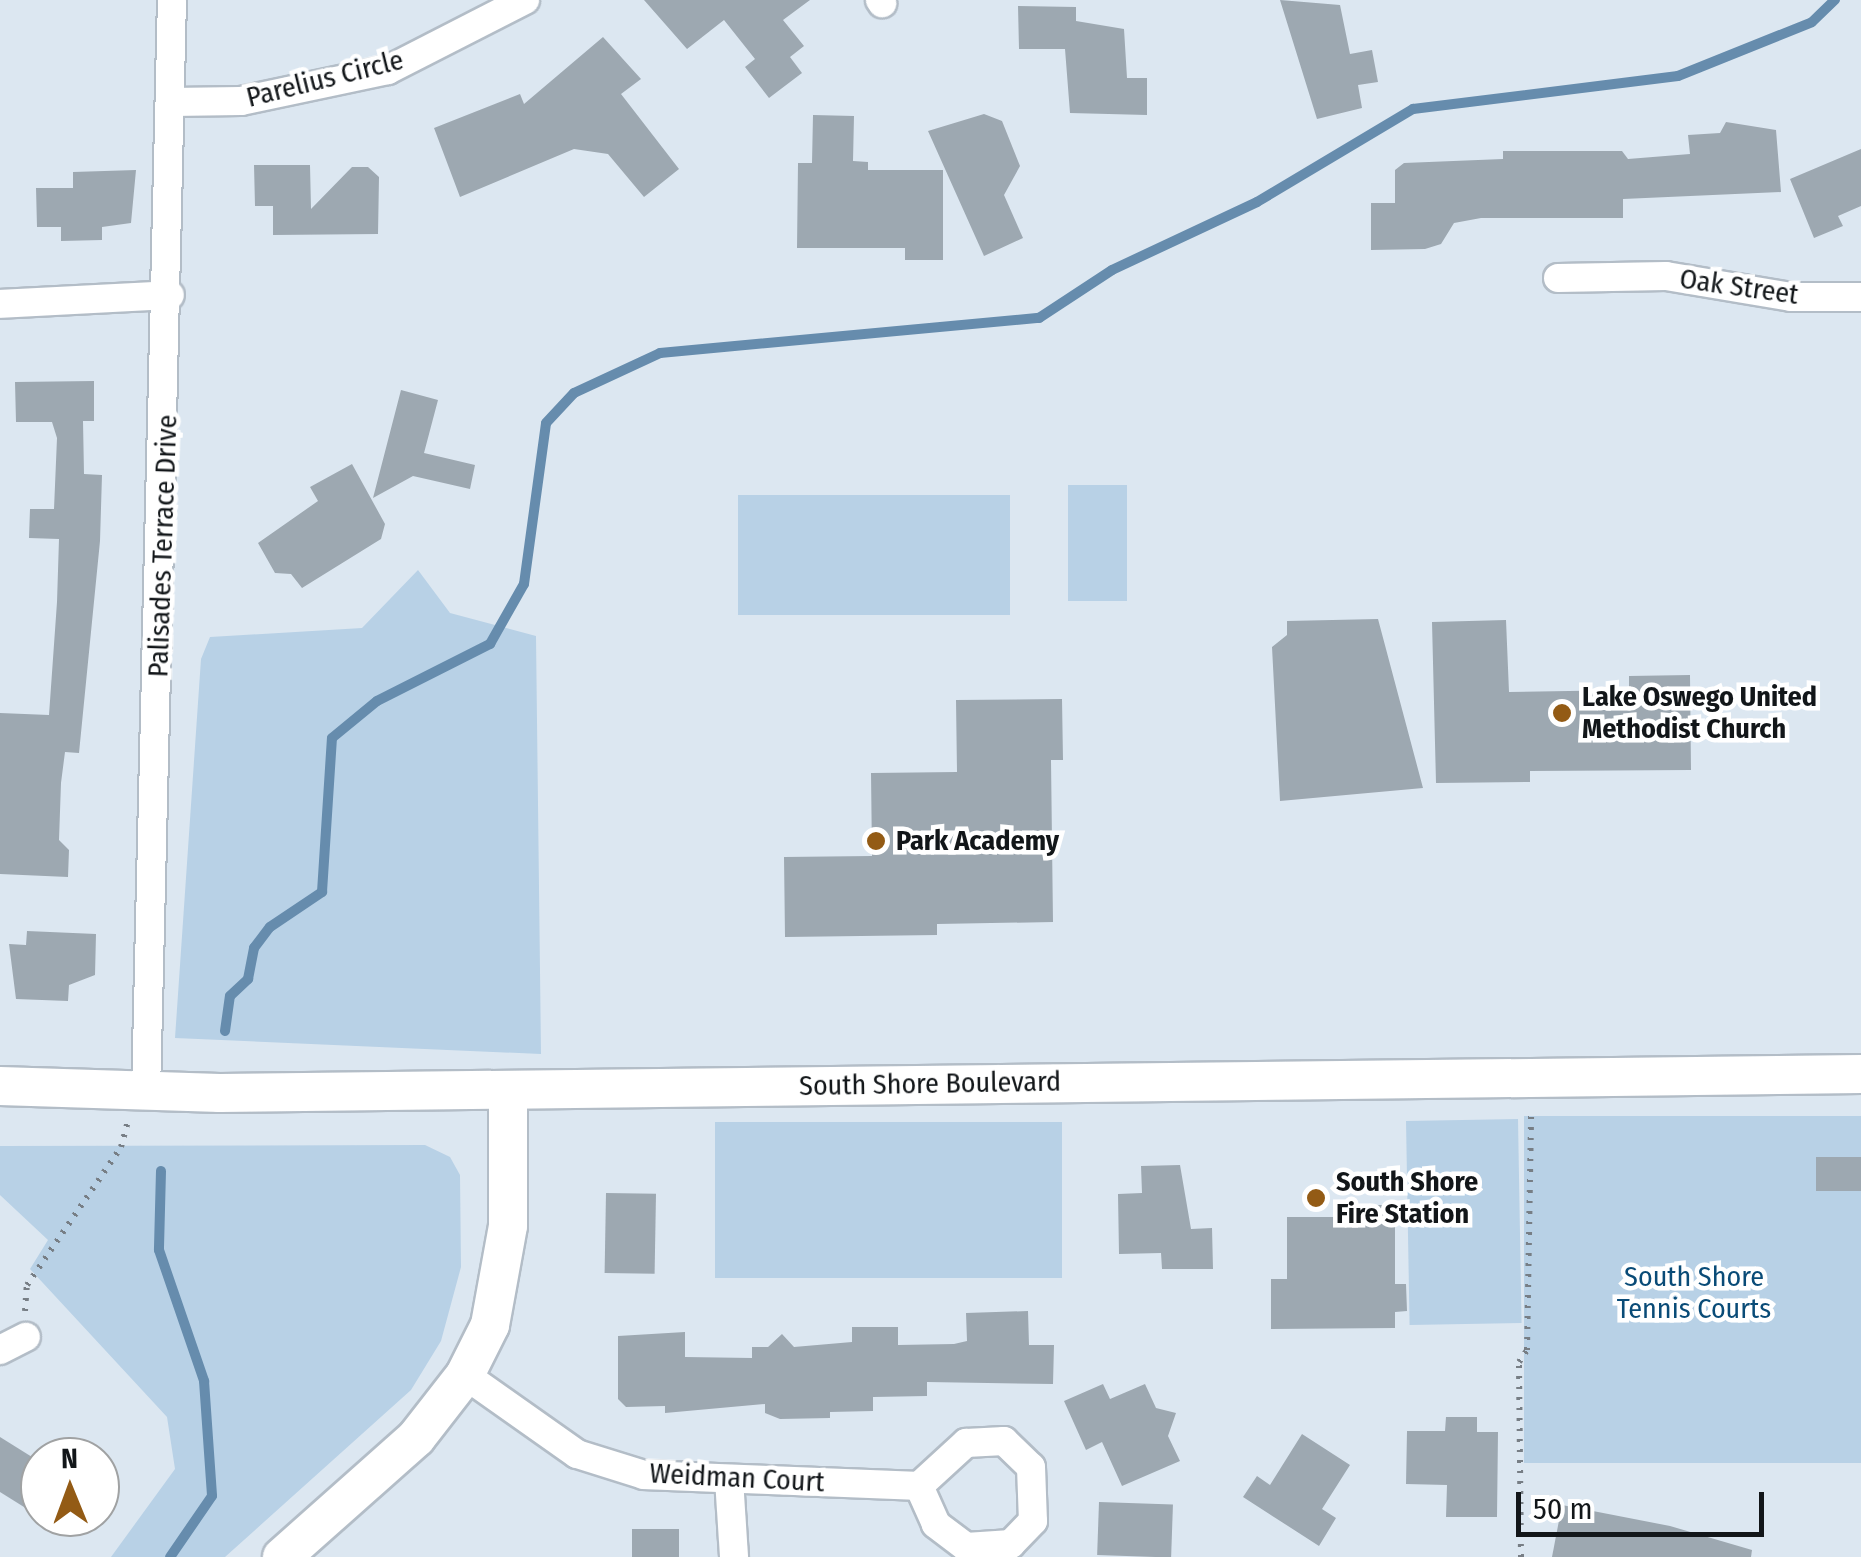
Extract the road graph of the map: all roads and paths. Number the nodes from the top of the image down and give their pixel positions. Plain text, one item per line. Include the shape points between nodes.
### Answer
1 (172, 0) edge
2 (525, 0) edge
3 (172, 102) junction
4 (1558, 278) dead end
5 (170, 295) junction
6 (1861, 297) edge
7 (0, 304) edge
8 (1861, 1074) edge
9 (1520, 1078) junction
10 (0, 1086) edge
11 (508, 1090) junction
12 (141, 1093) junction
13 (26, 1337) joint
14 (0, 1350) edge
15 (465, 1374) junction
16 (728, 1480) junction
17 (919, 1486) junction
18 (282, 1557) edge
19 (734, 1557) edge
20 (1521, 1557) edge

1 - 3 street, Palisades Terrace Drive
2 - 3 street, Parelius Circle via 388,70 241,102
3 - 5 street, Palisades Terrace Drive
4 - 6 street, Oak Street via 1666,276 1790,297
5 - 7 street
5 - 12 street, Palisades Terrace Drive
8 - 9 main road, South Shore Boulevard
9 - 11 main road, South Shore Boulevard
9 - 20 path via 1532,1112 1526,1350 1519,1362
10 - 12 main road, South Shore Boulevard
11 - 12 main road, South Shore Boulevard
11 - 15 main road via 503,1272
12 - 13 path via 121,1147 24,1292
13 - 14 street
15 - 16 street, Weidman Court via 554,1440 606,1466
15 - 18 main road via 416,1438
16 - 17 street, Weidman Court
16 - 19 street
17 - 17 street via 936,1524 966,1548 1011,1544 1038,1504 1031,1467 1004,1441 966,1443

